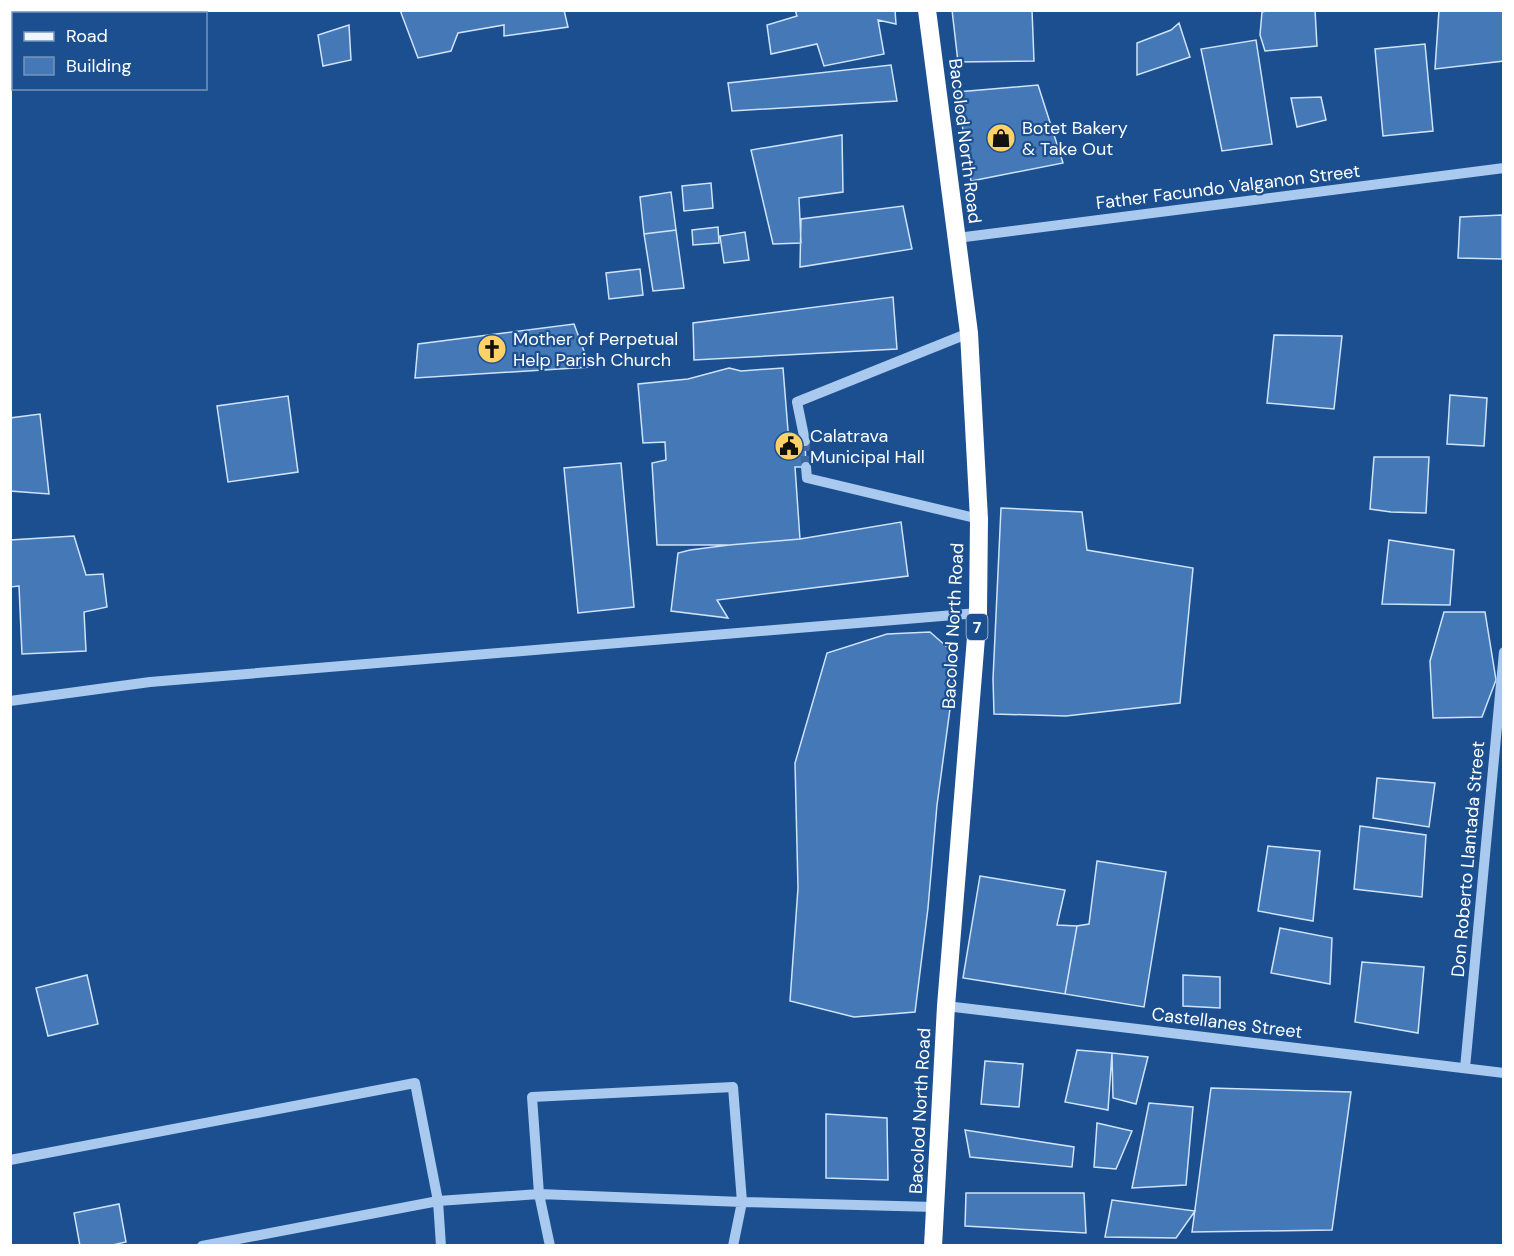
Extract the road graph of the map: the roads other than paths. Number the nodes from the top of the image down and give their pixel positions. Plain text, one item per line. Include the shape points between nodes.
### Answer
1 (927, 10) edge
2 (1503, 168) edge
3 (957, 238) junction
4 (969, 333) junction
5 (805, 441) tunnel mouth
6 (806, 467) dead end
7 (979, 519) junction
8 (978, 613) junction
9 (1503, 652) edge
10 (10, 701) edge
11 (946, 1006) junction
12 (1465, 1068) junction
13 (1503, 1073) edge
14 (10, 1161) edge
15 (539, 1194) junction
16 (438, 1201) junction
17 (742, 1202) junction
18 (935, 1207) junction
19 (202, 1245) edge
20 (441, 1245) edge
21 (550, 1245) edge
22 (733, 1245) edge
23 (933, 1245) edge

1 - 3 highway, Bacolod North Road / 7
2 - 3 street, Father Facundo Valganon Street
3 - 4 highway, Bacolod North Road / 7
4 - 5 street via 797,402
4 - 7 highway, Bacolod North Road / 7
6 - 7 street via 807,478
7 - 8 highway, Bacolod North Road / 7
8 - 10 street via 150,682
8 - 11 highway, Bacolod North Road / 7
9 - 12 street, Don Roberto Llantada Street
11 - 12 street, Castellanes Street
11 - 18 highway, Bacolod North Road / 7
12 - 13 street, Castellanes Street
14 - 16 street via 415,1083
15 - 16 street
15 - 17 street
15 - 17 street via 532,1097 733,1087
15 - 21 street
16 - 19 street
16 - 20 street
17 - 18 street
17 - 22 street
18 - 23 highway, Bacolod North Road / 7

